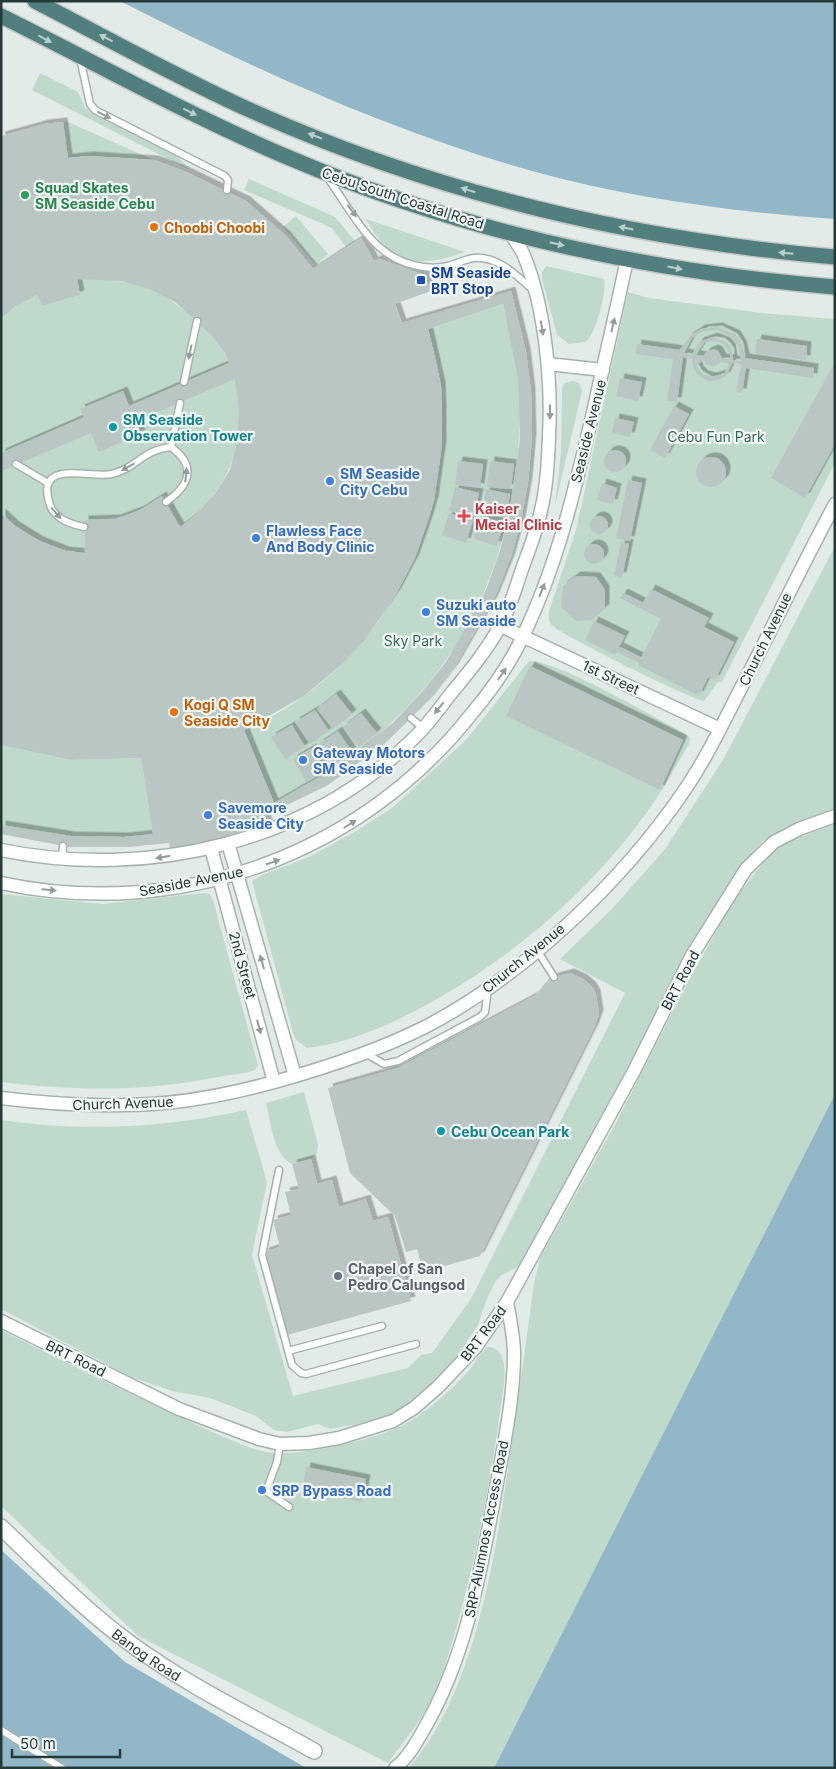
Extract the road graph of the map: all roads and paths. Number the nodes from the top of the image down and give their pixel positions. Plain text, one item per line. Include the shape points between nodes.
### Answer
1 (35, 1) edge
2 (1, 16) edge
3 (80, 57) junction
4 (323, 172) junction
5 (227, 190) dead end
6 (510, 233) junction
7 (835, 257) edge
8 (627, 258) junction
9 (835, 286) edge
10 (536, 292) junction
11 (196, 321) dead end
12 (548, 364) junction
13 (602, 370) junction
14 (184, 382) dead end
15 (180, 403) dead end
16 (171, 446) junction
17 (16, 464) dead end
18 (48, 483) junction
19 (166, 502) dead end
20 (835, 504) edge
21 (84, 527) dead end
22 (501, 626) junction
23 (524, 635) junction
24 (411, 718) dead end
25 (423, 728) junction
26 (720, 729) junction
27 (835, 816) edge
28 (228, 843) junction
29 (63, 846) dead end
30 (211, 848) junction
31 (1, 850) edge
32 (62, 860) junction
33 (237, 874) junction
34 (220, 879) junction
35 (1, 884) edge
36 (536, 950) junction
37 (554, 977) dead end
38 (488, 987) junction
39 (364, 1053) junction
40 (295, 1076) junction
41 (274, 1082) junction
42 (1, 1098) edge
43 (279, 1170) dead end
44 (507, 1302) junction
45 (1, 1321) edge
46 (382, 1326) dead end
47 (416, 1344) dead end
48 (288, 1351) junction
49 (280, 1444) junction
50 (289, 1507) dead end
51 (1, 1527) edge
52 (1, 1730) edge
53 (314, 1752) dead end
54 (62, 1768) edge
55 (395, 1768) edge

7 -> 1 highway, Cebu South Coastal Road via 704,242 566,217 440,181 253,111
2 -> 3 highway, Cebu South Coastal Road
3 -> 4 highway, Cebu South Coastal Road via 242,137
3 -> 5 lane via 94,110 225,176
4 - 6 highway, Cebu South Coastal Road
4 -> 10 lane via 370,236 382,250 395,258 430,268 473,258 483,259 508,267
6 -> 8 highway, Cebu South Coastal Road
6 - 10 street, Seaside Avenue via 525,256
8 -> 9 highway, Cebu South Coastal Road via 705,273
13 -> 8 street, Seaside Avenue
10 -> 12 street, Seaside Avenue
11 -> 14 lane
12 - 13 street
12 -> 22 street, Seaside Avenue via 550,424 541,511
23 -> 13 street, Seaside Avenue via 556,553
15 - 16 lane
16 -> 18 lane via 151,450 128,468 111,474 64,473
19 -> 16 lane via 185,485 188,476 183,457
17 - 18 lane
18 -> 21 lane via 47,494 56,516
20 - 26 street, Church Avenue
22 - 23 street, 1st Street
22 -> 25 street, Seaside Avenue
23 - 26 street, 1st Street
33 -> 23 street, Seaside Avenue via 308,848 400,789 459,731 507,666
24 - 25 lane
25 - 28 street, Seaside Avenue via 386,763 321,806 273,829
26 - 36 street, Church Avenue via 685,790 655,831 600,892
27 - 44 street, BRT Road via 798,829 774,842 755,858 738,882 692,957 634,1071
28 - 30 street, Seaside Avenue
28 - 33 street, 2nd Street
29 - 32 lane
30 -> 32 street, Seaside Avenue via 120,861
30 - 34 street, 2nd Street
31 - 32 street, Seaside Avenue
33 - 34 street, Seaside Avenue
40 -> 33 street, 2nd Street
35 -> 34 street, Seaside Avenue via 120,894
34 -> 41 street, 2nd Street
36 - 37 lane
36 - 38 street, Church Avenue
38 - 39 street, Church Avenue via 423,1028
38 - 39 lane via 485,1012 480,1017 398,1061 384,1064
39 - 40 street, Church Avenue
40 - 41 street, Church Avenue
41 - 42 street, Church Avenue via 222,1095 126,1106 54,1104
43 - 48 lane via 262,1255
44 - 49 street, BRT Road via 475,1348 414,1408 393,1421 370,1429 324,1440
44 - 55 street, SRP-Alumnos Access Road via 514,1355 510,1398 478,1584 454,1666 438,1704 413,1749
45 - 49 street, BRT Road via 179,1409
46 - 48 lane
47 - 48 lane via 306,1374 292,1365
49 - 50 lane via 266,1491
51 - 53 street, Banog Road via 107,1626 146,1655
52 - 54 lane

